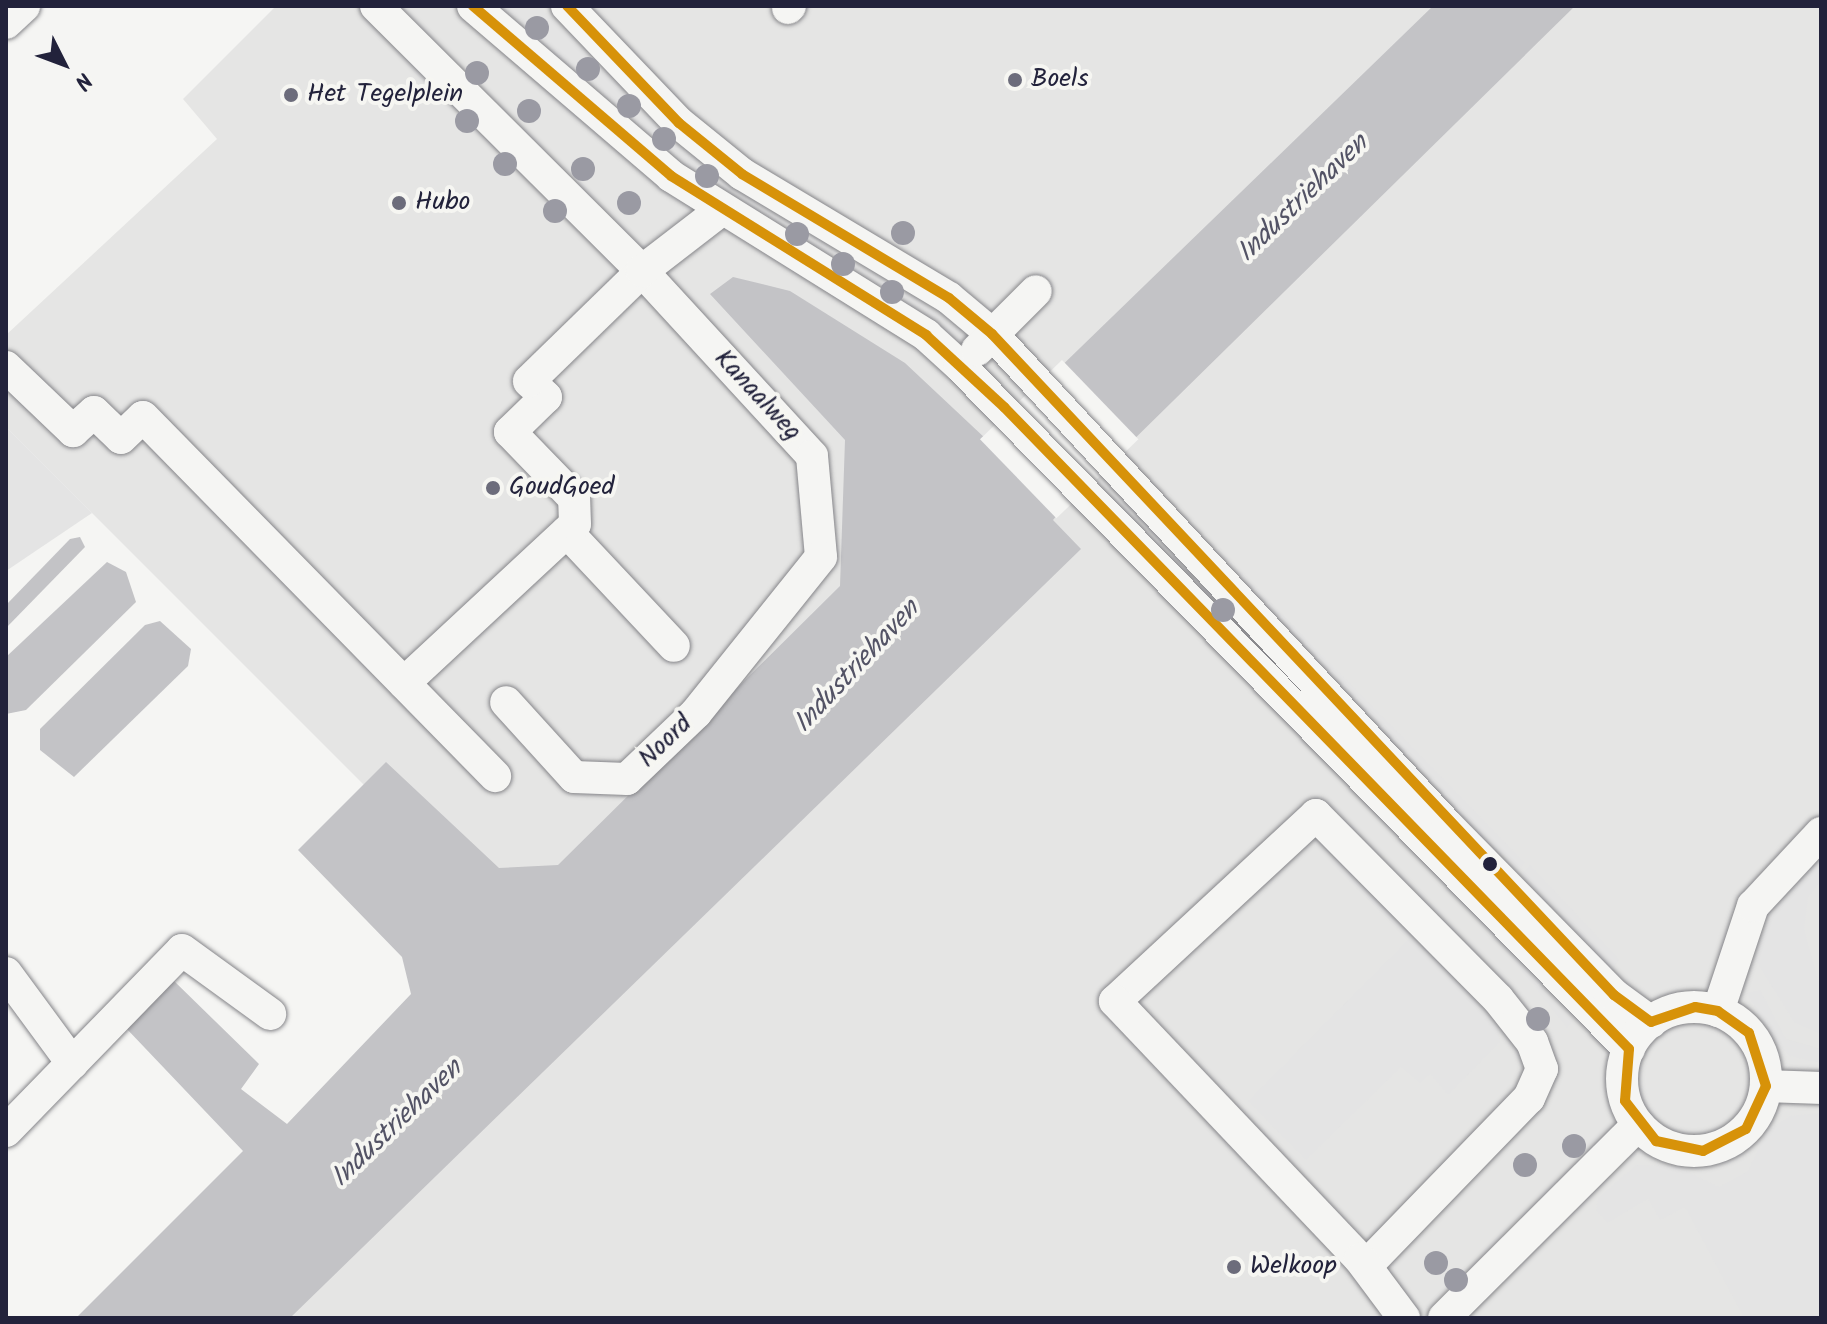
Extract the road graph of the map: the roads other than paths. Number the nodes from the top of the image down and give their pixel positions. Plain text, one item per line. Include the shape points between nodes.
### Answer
1 (24, 6) edge
2 (473, 6) edge
3 (567, 6) edge
4 (389, 10) edge
5 (6, 23) edge
6 (720, 211) junction
7 (642, 271) junction
8 (1036, 291) dead end
9 (992, 334) junction
10 (960, 366) junction
11 (6, 367) edge
12 (1167, 499) junction
13 (567, 532) junction
14 (1131, 537) junction
15 (674, 646) dead end
16 (740, 659) joint
17 (404, 683) junction
18 (506, 702) dead end
19 (495, 776) dead end
20 (1821, 833) edge
21 (6, 973) edge
22 (1718, 1011) junction
23 (270, 1014) dead end
24 (1651, 1022) junction
25 (1629, 1049) junction
26 (72, 1063) junction
27 (1766, 1086) junction
28 (1821, 1088) edge
29 (1638, 1125) junction
30 (6, 1131) edge
31 (1366, 1266) junction
32 (1404, 1318) edge
33 (1444, 1318) edge

1 - 5 street
2 - 6 street
3 - 9 street via 679,123 742,174 949,298
4 - 7 street, Kanaalweg
6 - 7 street
6 - 10 street via 926,335
7 - 13 street via 529,381 546,397 510,432 574,498 575,524
7 - 16 street, Kanaalweg via 812,456 821,557
8 - 9 street
9 - 10 street
9 - 12 street via 1117,465
10 - 14 street
11 - 17 street via 73,431 94,412 121,438 143,417
12 - 14 street
12 - 24 street via 1447,825 1614,995
13 - 15 street
13 - 17 street
14 - 25 street
16 - 18 street, Noord via 627,779 574,777
17 - 19 street
20 - 22 street via 1753,906
21 - 26 street
22 - 24 street via 1695,1007
22 - 27 street via 1760,1049
23 - 26 street via 182,950
24 - 25 street
25 - 29 street via 1622,1075
26 - 30 street
27 - 28 street
27 - 29 street via 1746,1129 1715,1148 1679,1150
29 - 33 street
31 - 31 street via 1529,1098 1542,1069 1515,1019 1316,815 1115,1001
31 - 32 street

